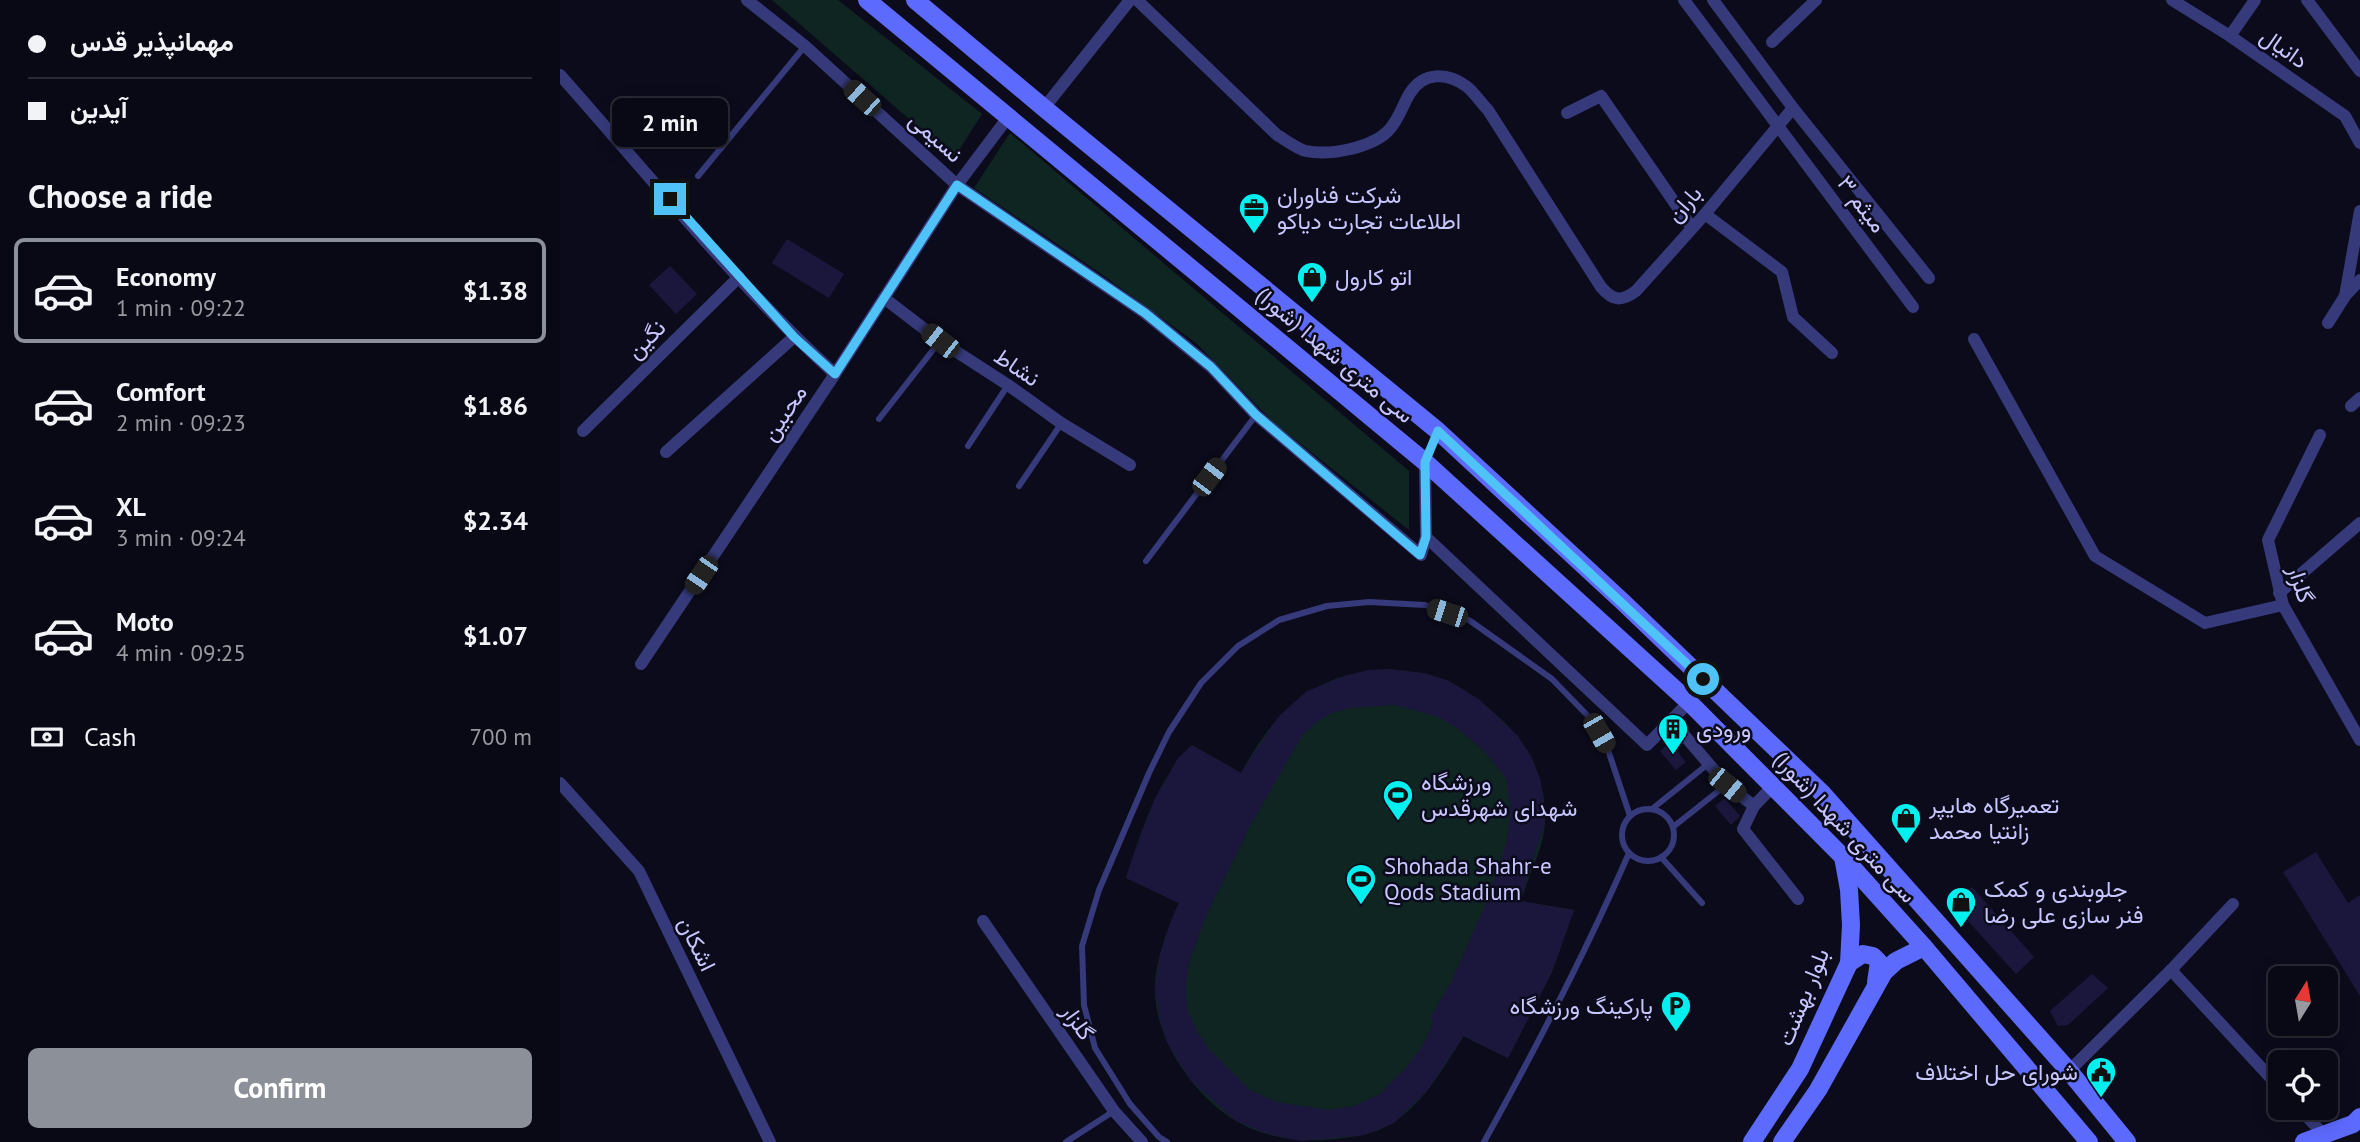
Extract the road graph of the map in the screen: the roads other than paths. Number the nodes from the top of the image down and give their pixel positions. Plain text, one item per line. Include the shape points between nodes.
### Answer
1 (747, 0) edge
2 (867, 0) edge
3 (915, 0) edge
4 (1130, 0) edge
5 (1137, 0) edge
6 (1684, 0) edge
7 (1713, 0) edge
8 (1816, 0) edge
9 (2172, 0) edge
10 (2255, 0) edge
11 (2307, 0) edge
12 (2230, 36) junction
13 (1772, 42) dead end
14 (805, 46) junction
15 (2360, 71) edge
16 (560, 75) edge
17 (1793, 107) junction
18 (1044, 108) junction
19 (1567, 113) dead end
20 (1009, 116) junction
21 (1777, 126) junction
22 (2360, 143) edge
23 (698, 176) dead end
24 (957, 185) junction
25 (2360, 211) edge
26 (1705, 214) junction
27 (1692, 228) junction
28 (739, 277) junction
29 (1929, 278) dead end
30 (2360, 280) edge
31 (2345, 296) junction
32 (884, 298) junction
33 (1913, 307) dead end
34 (2328, 323) dead end
35 (794, 337) junction
36 (1973, 339) dead end
37 (940, 341) junction
38 (1832, 353) dead end
39 (835, 374) junction
40 (1008, 385) junction
41 (1256, 415) junction
42 (879, 419) dead end
43 (1061, 423) junction
44 (583, 431) dead end
45 (1438, 431) junction
46 (2320, 435) dead end
47 (968, 446) dead end
48 (666, 452) dead end
49 (1425, 462) junction
50 (1130, 466) dead end
51 (1019, 486) dead end
52 (2360, 523) edge
53 (1426, 537) junction
54 (1146, 561) dead end
55 (2281, 599) junction
56 (641, 664) dead end
57 (1689, 702) junction
58 (1671, 720) junction
59 (2360, 740) edge
60 (1707, 764) junction
61 (560, 783) edge
62 (1727, 785) junction
63 (1774, 786) junction
64 (1754, 806) junction
65 (1652, 809) junction
66 (1630, 816) junction
67 (1672, 827) junction
68 (1629, 853) junction
69 (1661, 857) junction
70 (1843, 857) junction
71 (1798, 899) dead end
72 (1702, 903) dead end
73 (2233, 904) dead end
74 (983, 921) dead end
75 (1924, 947) junction
76 (1849, 963) junction
77 (2171, 971) junction
78 (1875, 985) junction
79 (2069, 1071) junction
80 (2268, 1075) edge
81 (2047, 1090) junction
82 (1114, 1111) junction
83 (2360, 1117) edge
84 (2311, 1120) edge
85 (2325, 1135) junction
86 (770, 1142) edge
87 (1066, 1142) edge
88 (1142, 1142) edge
89 (1167, 1142) edge
90 (1484, 1142) edge
91 (1752, 1142) edge
92 (1782, 1142) edge
93 (2090, 1142) edge
94 (2127, 1142) edge
95 (2304, 1142) edge

1 - 14 street, نسیمی
2 - 20 main road, سی متری شهدا (شورا)
3 - 18 main road, سی متری شهدا (شورا)
4 - 18 street
5 - 27 street, باران via 1277,135 1305,151 1353,149 1373,141 1397,120 1418,82 1431,76 1446,76 1466,86 1488,110 1601,287 1616,299 1626,299 1636,291
6 - 21 street, میثم ۳
7 - 17 street, میثم ۳
8 - 13 street
9 - 12 street, دانیال
10 - 12 street
11 - 15 street
12 - 22 street, دانیال via 2345,116
14 - 23 lane
14 - 24 street, نسیمی
16 - 28 street
17 - 21 street, باران
17 - 29 street, میثم ۳
18 - 45 main road, سی متری شهدا (شورا)
19 - 27 street via 1601,96
20 - 24 street, محبین
20 - 49 main road, سی متری شهدا (شورا)
21 - 26 street, باران
21 - 33 street, میثم ۳
24 - 32 street, محبین
24 - 41 street, نسیمی via 1145,313 1211,367
25 - 31 street
26 - 27 street, باران
26 - 38 street via 1782,272 1793,317
28 - 35 street
28 - 44 street, نگین
30 - 31 street
31 - 34 street
32 - 37 street, نشاط
32 - 39 street, محبین
35 - 39 street
35 - 48 street
36 - 55 street via 2095,556 2205,623
37 - 40 street, نشاط
37 - 42 lane
39 - 56 street, محبین
40 - 43 street, نشاط
40 - 47 lane
41 - 53 street, نسیمی via 1420,555
41 - 54 lane
43 - 50 street, نشاط
43 - 51 lane
45 - 49 main road
45 - 79 main road, سی متری شهدا (شورا) via 1822,793
46 - 55 street, گلزار via 2268,540
49 - 53 street
49 - 57 main road, سی متری شهدا (شورا)
52 - 55 street
53 - 58 street via 1647,745
55 - 59 street, گلزار
57 - 58 street
57 - 63 main road, سی متری شهدا (شورا)
58 - 60 street
60 - 62 street
60 - 65 lane
61 - 86 street, اشکان via 639,872
62 - 64 street
62 - 67 lane
63 - 64 street
63 - 70 main road, سی متری شهدا (شورا)
64 - 71 street via 1744,829
65 - 66 lane
65 - 67 lane
66 - 68 lane via 1622,838
66 - 89 lane via 1608,750 1589,718 1552,679 1469,620 1425,606 1369,602 1327,606 1279,620 1238,646 1202,683 1170,732 1099,890 1082,946 1084,1004 1095,1048 1130,1104
67 - 69 lane via 1672,844
68 - 69 lane via 1644,861
68 - 90 lane
69 - 72 lane
70 - 75 main road, سی متری شهدا (شورا)
70 - 76 main road, بلوار بهشت via 1851,925
73 - 77 street
74 - 82 street, گلزار
75 - 78 main road via 1896,961
75 - 81 main road, سی متری شهدا (شورا)
76 - 78 main road via 1863,954 1873,956 1879,962
76 - 91 main road, بلوار بهشت via 1800,1069
77 - 79 street
77 - 80 street
78 - 92 main road via 1818,1090
79 - 81 main road
79 - 94 main road, سی متری شهدا (شورا)
81 - 93 main road, سی متری شهدا (شورا)
82 - 87 lane
82 - 88 street, گلزار
83 - 85 main road
84 - 85 street
85 - 95 main road

